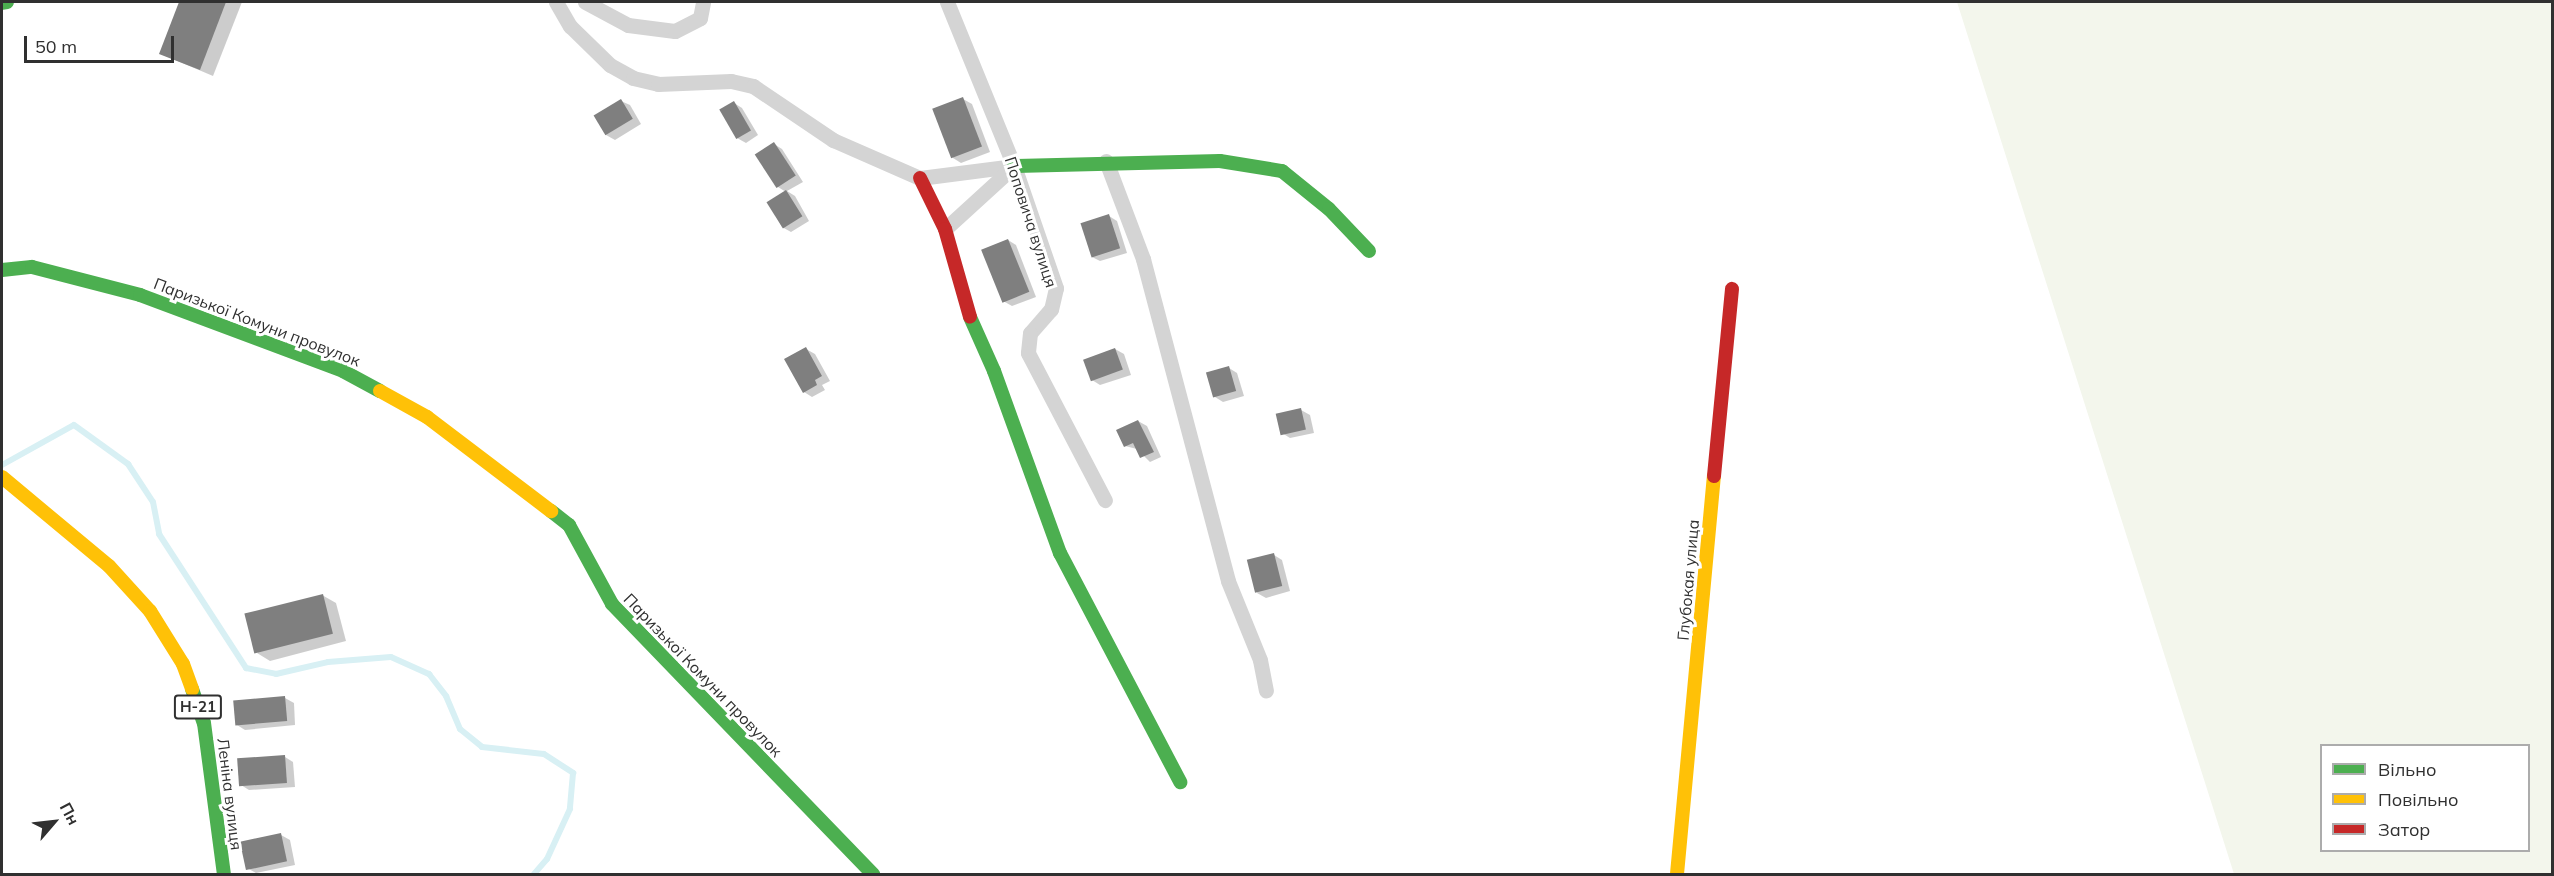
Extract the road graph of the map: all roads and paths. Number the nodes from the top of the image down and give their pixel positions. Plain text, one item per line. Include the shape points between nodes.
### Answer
1 (7, 2) edge
2 (556, 2) edge
3 (585, 2) edge
4 (703, 2) edge
5 (947, 2) edge
6 (2, 3) edge
7 (1106, 161) junction
8 (1014, 166) junction
9 (920, 178) junction
10 (945, 229) junction
11 (1369, 251) dead end
12 (2, 270) edge
13 (1732, 289) dead end
14 (2, 477) edge
15 (1105, 500) dead end
16 (1266, 690) dead end
17 (1180, 782) dead end
18 (224, 874) edge
19 (873, 874) edge
20 (1677, 874) edge

1 - 6 street
2 - 9 street via 570,26 610,65 633,78 658,84 731,81 753,86 832,140
3 - 4 street via 628,26 655,31 675,31 691,25 700,18
5 - 8 street, Поповича вулиця
7 - 8 street
7 - 11 street via 1220,161 1282,171 1329,209
7 - 16 street via 1143,259 1228,581 1260,660
8 - 9 street
8 - 10 street
8 - 15 street, Поповича вулиця via 1056,288 1051,309 1030,333 1028,353
9 - 10 street
10 - 17 street via 967,310 994,371 1060,553
12 - 19 street, Паризької Комуни провулок via 32,267 140,295 343,371 427,417 569,525 612,604
13 - 20 street, Глубокая улица
14 - 18 street, Леніна вулиця / Н-21 via 109,566 150,611 183,664 204,723

